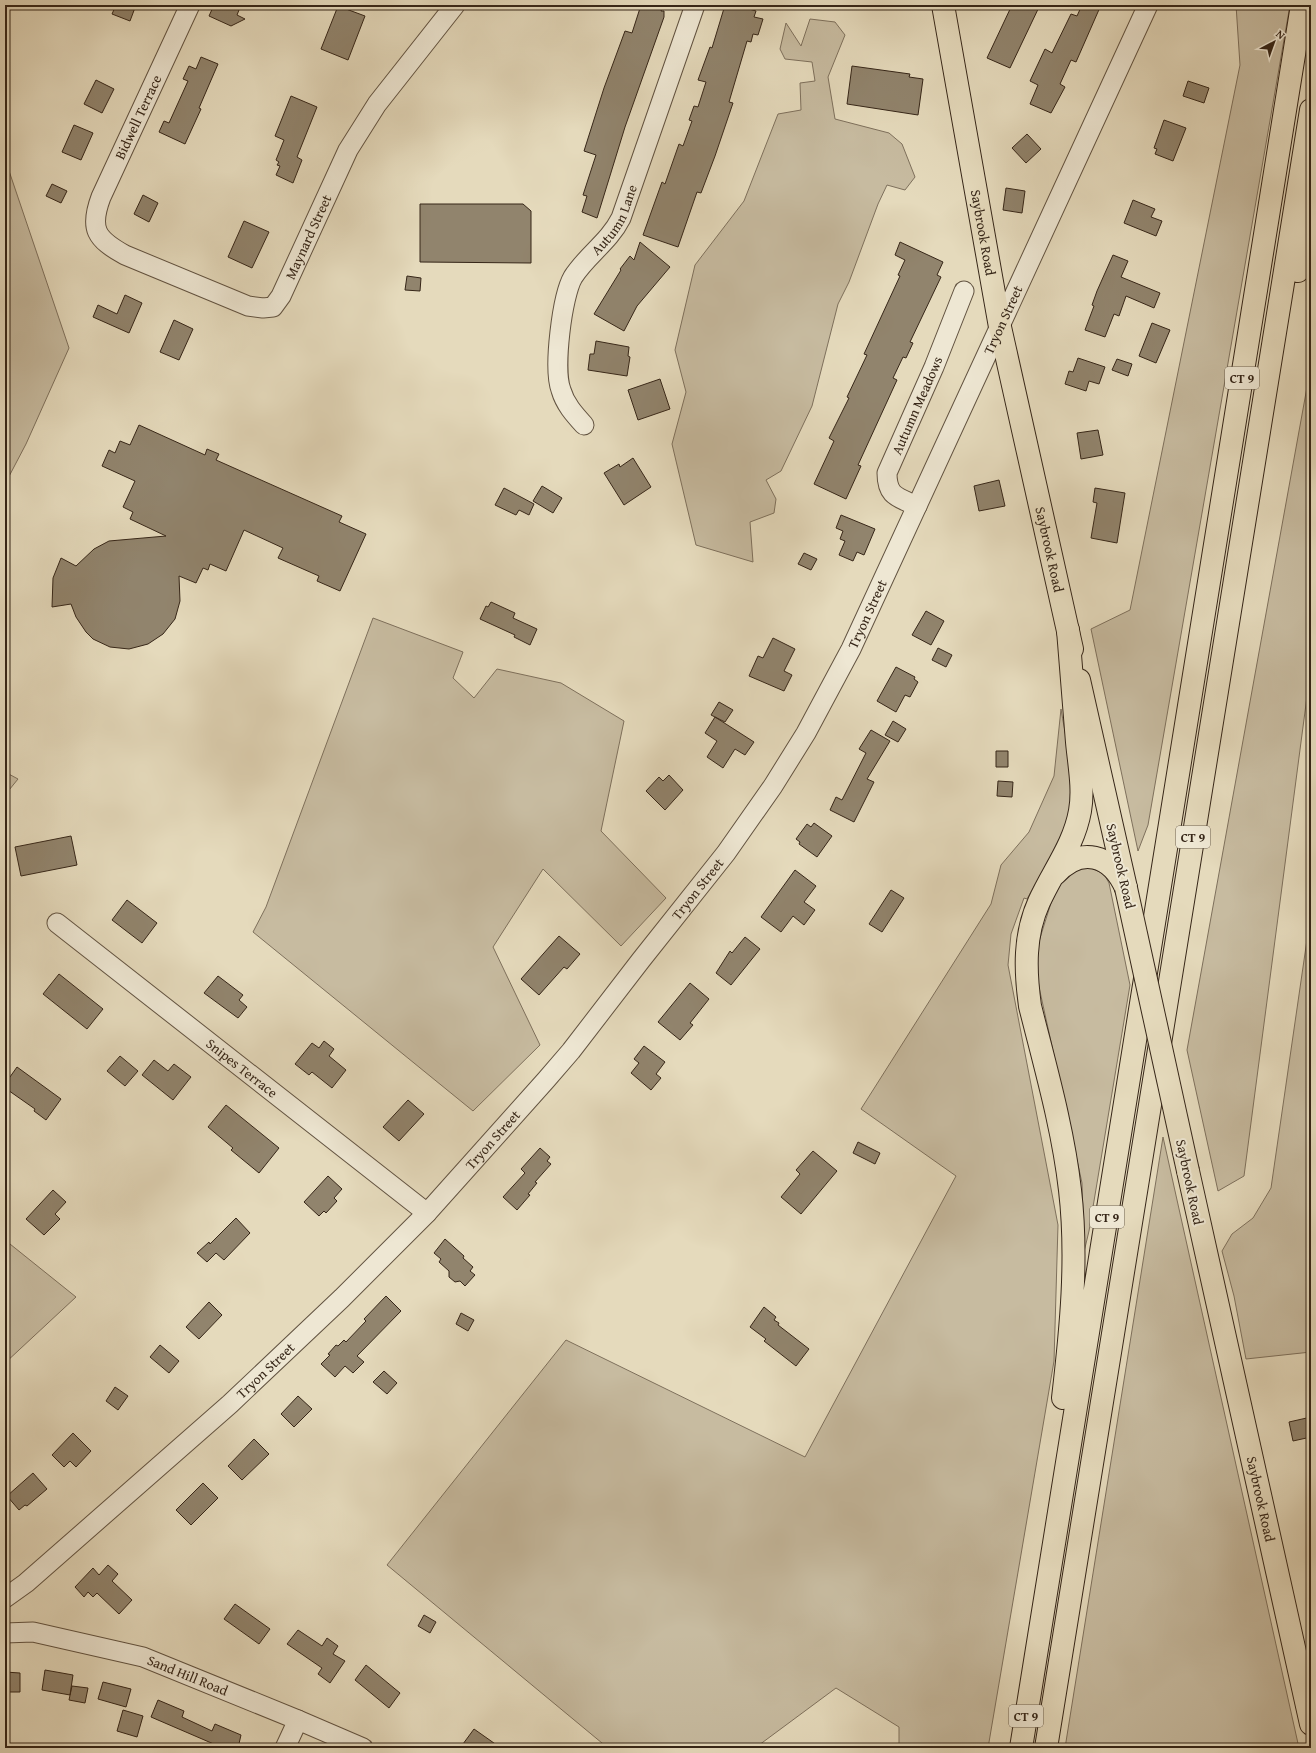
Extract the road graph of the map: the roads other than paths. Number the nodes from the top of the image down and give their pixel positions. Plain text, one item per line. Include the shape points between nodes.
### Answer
1 (190, 5) edge
2 (455, 5) edge
3 (695, 5) edge
4 (941, 5) edge
5 (1148, 5) edge
6 (1302, 5) edge
7 (1311, 110) edge
8 (1311, 218) edge
9 (96, 230) joint
10 (964, 291) dead end
11 (1000, 327) junction
12 (584, 425) dead end
13 (1251, 477) junction
14 (917, 506) junction
15 (1068, 630) junction
16 (1048, 885) junction
17 (1126, 888) junction
18 (57, 923) dead end
19 (427, 1213) junction
20 (5, 1598) edge
21 (5, 1632) edge
22 (1032, 1684) junction
23 (298, 1720) junction
24 (1311, 1724) edge
25 (285, 1748) edge
26 (363, 1748) edge
27 (1021, 1748) edge
28 (1046, 1748) edge

1 - 9 street, Bidwell Terrace via 101,197 95,213
2 - 9 street, Maynard Street via 386,92 348,150 281,296 273,307 248,306 125,254 109,246
3 - 12 street, Autumn Lane via 621,218 608,240 577,271 567,291 561,326 558,376 566,402
4 - 11 main road, Saybrook Road
5 - 11 street, Tryon Street
6 - 22 main road, CT 9
7 - 13 main road, CT 9
8 - 13 main road
10 - 14 street, Autumn Meadows via 887,473 890,492
11 - 14 street, Tryon Street
11 - 15 main road, Saybrook Road
13 - 28 main road, CT 9
14 - 19 street, Tryon Street via 851,649 812,724 773,786 726,853 571,1052
15 - 16 main road via 1080,776 1080,810 1069,844
15 - 17 main road, Saybrook Road
16 - 17 main road via 1064,865 1073,859 1083,857 1107,862 1116,869
16 - 22 main road via 1039,903 1028,939 1027,982 1065,1156 1073,1222 1073,1259 1068,1360
17 - 24 main road, Saybrook Road, bridge
18 - 19 street, Snipes Terrace
19 - 20 street, Tryon Street via 230,1404 26,1583
21 - 23 street, Sand Hill Road via 33,1632 143,1657
22 - 27 main road, CT 9
23 - 25 street
23 - 26 street, Sand Hill Road

